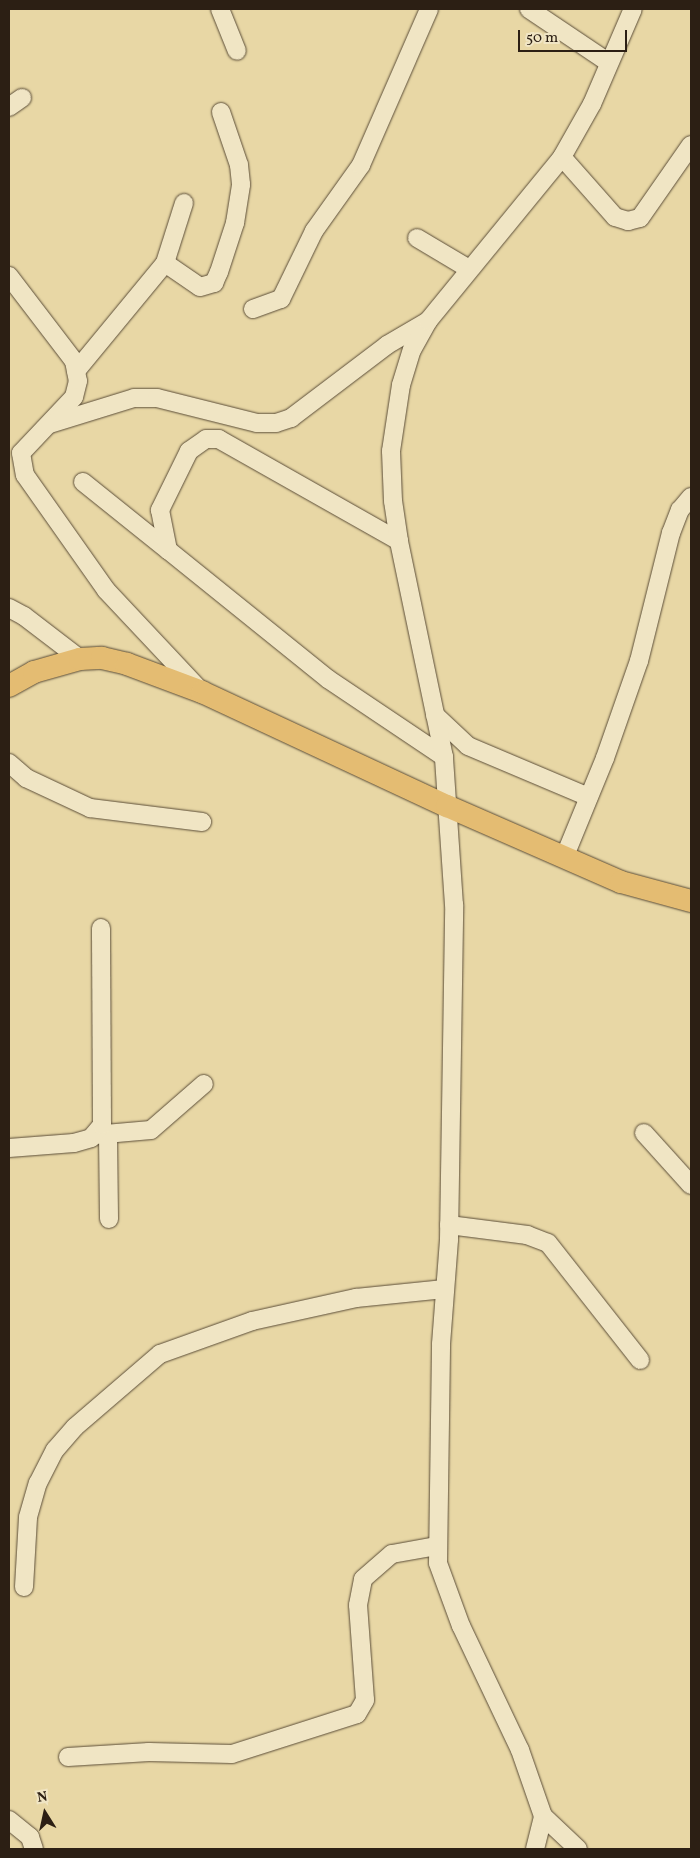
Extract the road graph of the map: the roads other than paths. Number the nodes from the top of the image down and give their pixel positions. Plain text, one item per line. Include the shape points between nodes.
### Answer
1 (220, 9) edge
2 (429, 9) edge
3 (530, 9) edge
4 (633, 9) edge
5 (238, 50) dead end
6 (608, 62) junction
7 (221, 112) dead end
8 (691, 146) edge
9 (562, 157) junction
10 (184, 203) dead end
11 (418, 238) dead end
12 (165, 263) junction
13 (469, 269) junction
14 (9, 276) edge
15 (253, 309) dead end
16 (428, 321) junction
17 (76, 371) junction
18 (46, 426) junction
19 (9, 467) edge
20 (25, 475) junction
21 (83, 482) dead end
22 (691, 497) edge
23 (399, 541) junction
24 (168, 550) junction
25 (9, 608) edge
26 (80, 659) junction
27 (9, 686) edge
28 (202, 692) junction
29 (435, 715) junction
30 (444, 757) junction
31 (9, 764) edge
32 (589, 797) junction
33 (447, 806) junction
34 (202, 822) dead end
35 (564, 858) junction
36 (691, 901) edge
37 (101, 928) dead end
38 (204, 1084) dead end
39 (644, 1133) dead end
40 (101, 1135) junction
41 (9, 1148) edge
42 (691, 1185) edge
43 (109, 1219) dead end
44 (449, 1225) junction
45 (445, 1289) junction
46 (640, 1360) dead end
47 (437, 1546) junction
48 (24, 1587) dead end
49 (68, 1757) dead end
50 (543, 1816) junction
51 (9, 1820) edge
52 (34, 1849) edge
53 (535, 1849) edge
54 (578, 1849) edge

1 - 5 street
2 - 15 street via 362,165 314,231 281,299
3 - 6 street
4 - 6 street
6 - 9 street via 592,104
7 - 12 street via 239,165 240,184 234,223 219,272 214,283 200,287
8 - 9 street via 640,218 628,221 615,217
9 - 13 street
10 - 12 street
11 - 13 street
12 - 17 street
13 - 16 street
14 - 17 street via 74,361
16 - 18 street via 387,345 291,418 276,423 257,423 156,398 134,398
16 - 23 street via 412,350 401,386 391,452
17 - 18 street via 78,381 74,397
18 - 20 street via 21,452
19 - 20 street
20 - 28 street via 106,590
21 - 24 street
22 - 32 street via 680,510 671,533 639,661
23 - 24 street via 219,439 206,440 189,451 160,510
23 - 29 street
24 - 30 street via 320,673
25 - 26 street
26 - 27 main road via 34,672
26 - 28 main road via 102,658 127,664
28 - 33 main road
29 - 30 street
29 - 32 street via 468,746
30 - 33 street
31 - 34 street via 26,778 90,808
32 - 35 street
33 - 35 main road
33 - 44 street via 454,905
35 - 36 main road via 621,882
37 - 40 street
38 - 40 street via 151,1130
39 - 42 street
40 - 41 street via 74,1143
40 - 43 street
44 - 45 street
44 - 46 street via 527,1235 548,1244
45 - 47 street
45 - 48 street via 356,1298 252,1321 160,1354 75,1427 55,1450 38,1483 28,1517
47 - 49 street via 392,1554 363,1579 358,1605 365,1700 357,1714 232,1754 148,1752
47 - 50 street via 442,1579 520,1750
50 - 53 street
50 - 54 street
51 - 52 street via 30,1837

